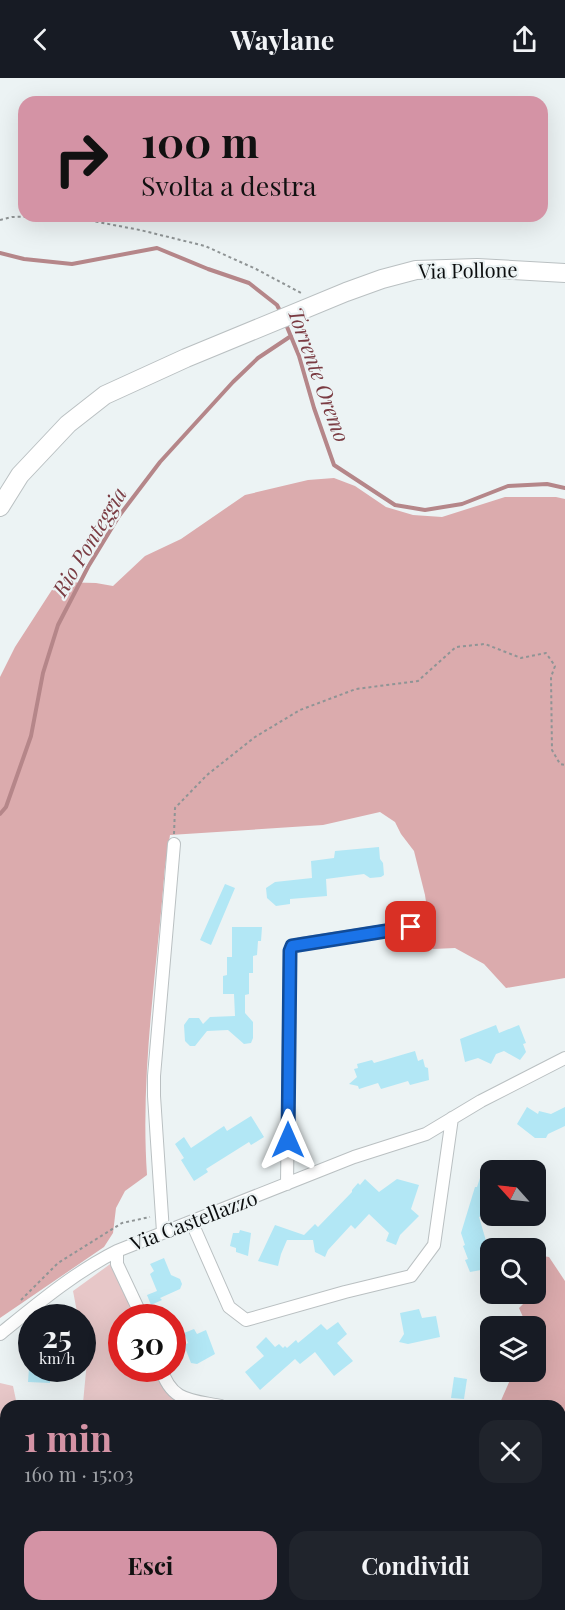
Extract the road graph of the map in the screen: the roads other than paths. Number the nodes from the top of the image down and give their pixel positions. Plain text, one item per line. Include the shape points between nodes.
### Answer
1 (565, 273) edge
2 (0, 507) edge
3 (174, 844) road end
4 (411, 927) dead end
5 (565, 1058) edge
6 (452, 1118) junction
7 (287, 1184) junction
8 (192, 1222) junction
9 (163, 1232) junction
10 (117, 1251) junction
11 (136, 1304) edge
12 (0, 1334) edge
13 (166, 1382) edge
14 (195, 1400) edge

1 - 2 street, Via Pollone via 477,268 416,270 382,279 186,358 105,395 68,424 35,457
3 - 9 street via 154,1076
4 - 7 street via 292,946
5 - 6 street, Via Castellazzo
6 - 7 street, Via Castellazzo via 426,1134
6 - 8 street via 434,1245 411,1276 246,1320 229,1306
7 - 8 street, Via Castellazzo
8 - 9 street, Via Castellazzo
9 - 10 street, Via Castellazzo
10 - 11 street via 117,1264
10 - 12 street, Via Castellazzo via 56,1290
13 - 14 street via 178,1396

